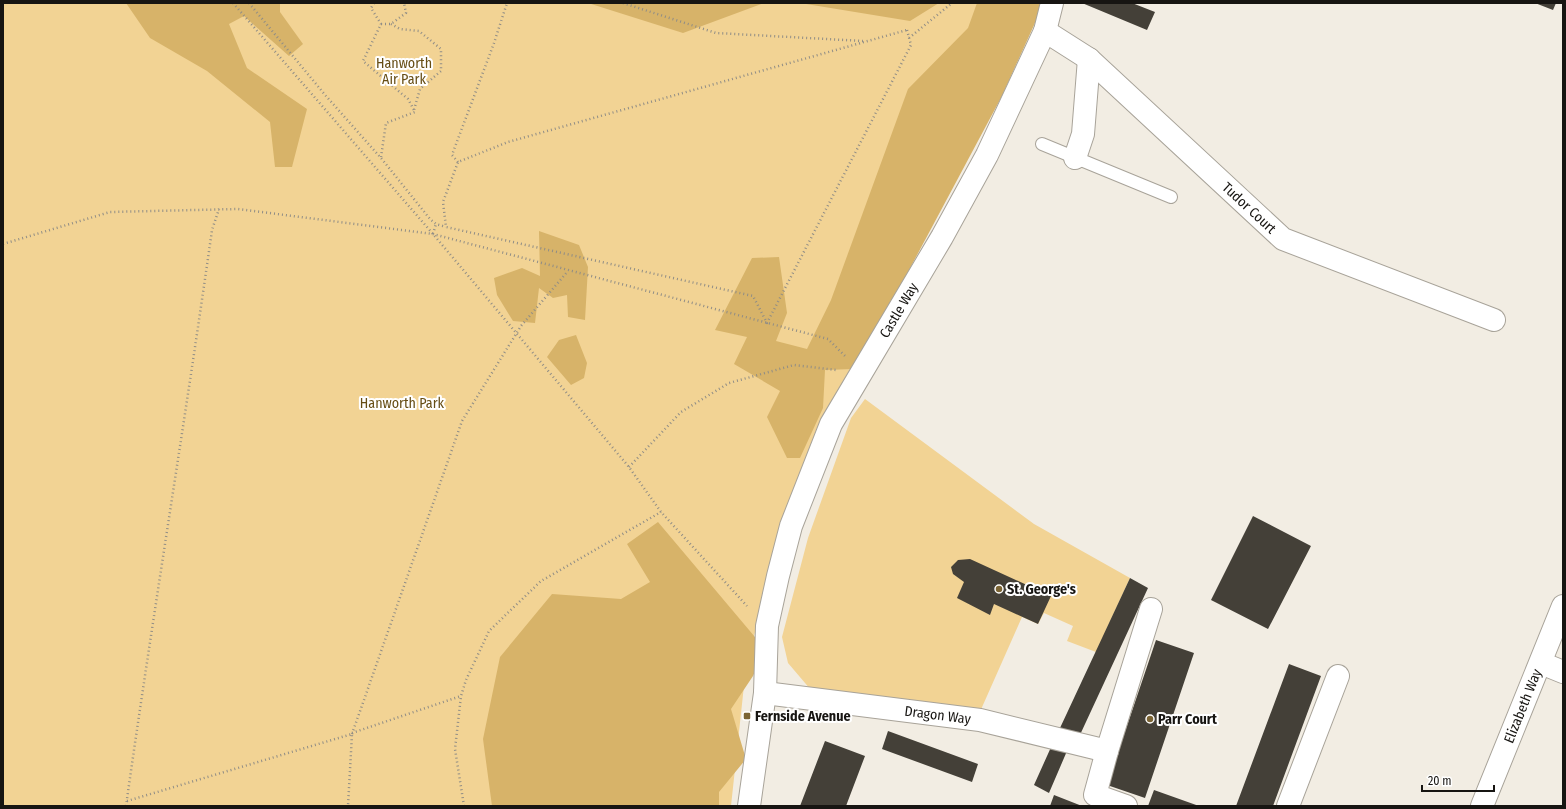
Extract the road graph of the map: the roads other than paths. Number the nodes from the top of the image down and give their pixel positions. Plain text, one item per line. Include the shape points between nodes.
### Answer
1 (1052, 3) edge
2 (1045, 31) junction
3 (1089, 59) junction
4 (1042, 144) dead end
5 (1075, 158) junction
6 (1171, 197) dead end
7 (1494, 320) dead end
8 (1563, 606) edge
9 (1152, 608) dead end
10 (1541, 664) junction
11 (1563, 672) edge
12 (1338, 676) dead end
13 (765, 693) junction
14 (1107, 751) junction
15 (749, 806) edge
16 (1126, 806) edge
17 (1288, 806) edge
18 (1482, 806) edge

1 - 2 street, Castle Way
2 - 3 street, Tudor Court
2 - 13 street, Castle Way via 987,155 942,237 831,424 792,526 778,576 767,626
3 - 5 street via 1083,134
3 - 7 street, Tudor Court via 1283,239
4 - 5 lane
5 - 6 lane
8 - 10 street, Elizabeth Way
9 - 14 street
10 - 11 street
10 - 18 street, Elizabeth Way
12 - 17 street
13 - 14 street, Dragon Way via 980,720
13 - 15 street, Castle Way
14 - 16 street via 1094,795

